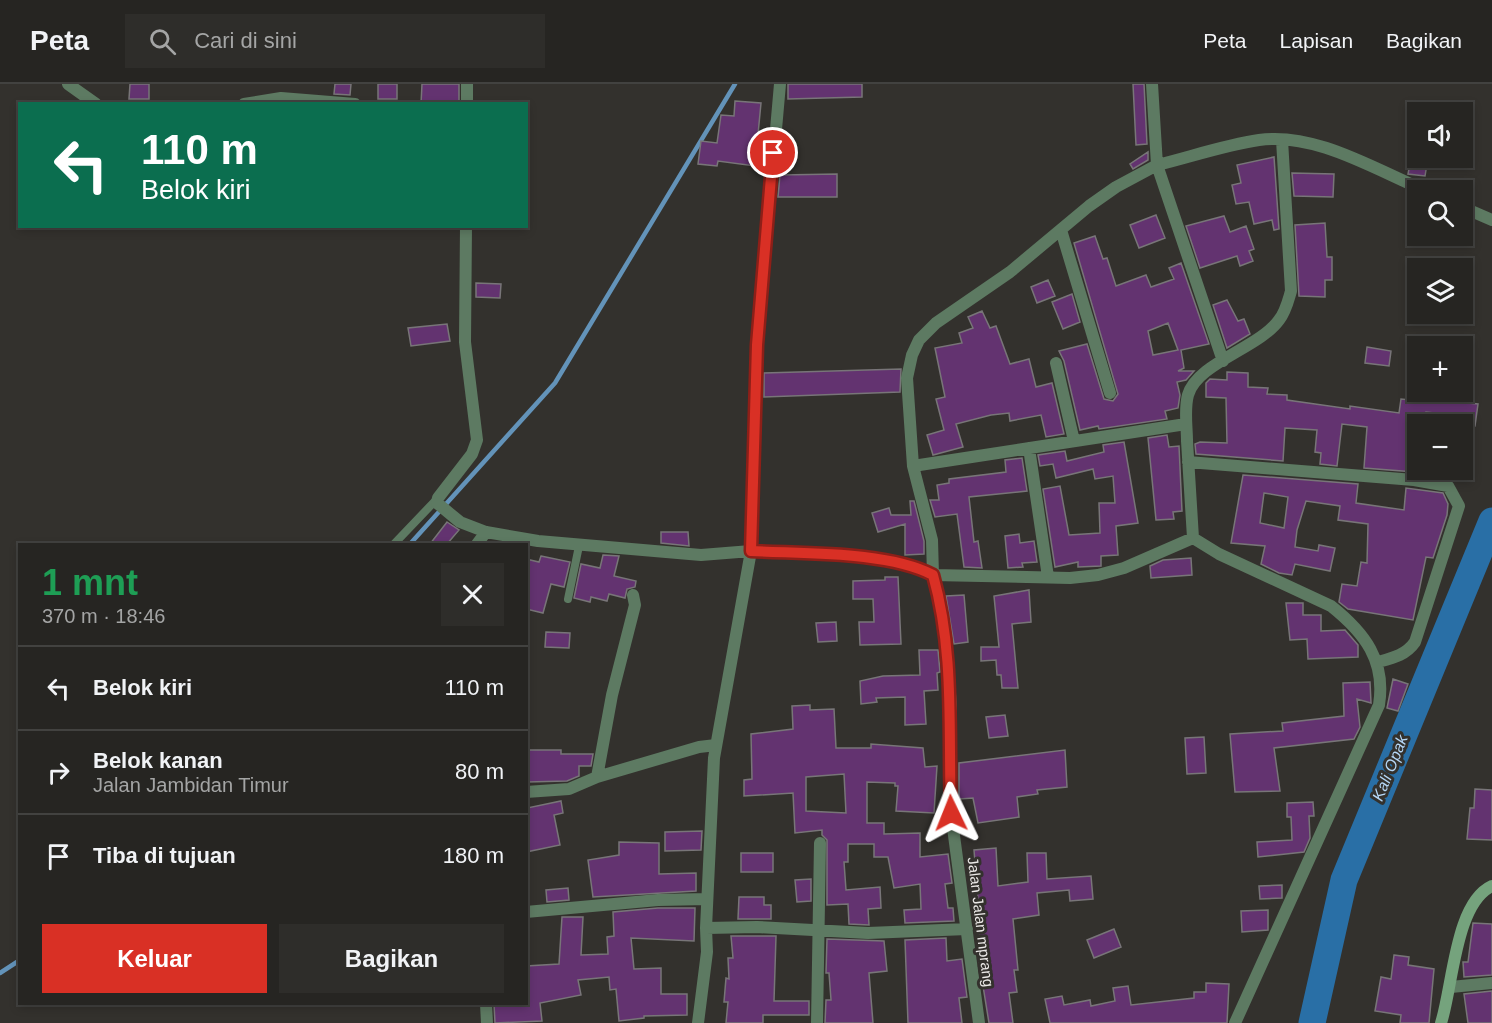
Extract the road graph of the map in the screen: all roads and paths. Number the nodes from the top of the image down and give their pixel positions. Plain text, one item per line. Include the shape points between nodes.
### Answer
1 (68, 84) edge
2 (467, 84) edge
3 (780, 84) edge
4 (1152, 84) edge
5 (93, 102) edge
6 (256, 102) edge
7 (330, 102) edge
8 (466, 102) edge
9 (1282, 140) junction
10 (1157, 165) junction
11 (1407, 183) edge
12 (1473, 212) edge
13 (1492, 220) edge
14 (466, 228) edge
15 (1060, 230) junction
16 (1223, 361) junction
17 (1056, 363) dead end
18 (1110, 393) dead end
19 (1186, 424) junction
20 (1074, 441) junction
21 (1029, 448) junction
22 (1188, 462) junction
23 (913, 466) junction
24 (439, 505) junction
25 (486, 532) junction
26 (1193, 538) junction
27 (395, 543) edge
28 (478, 543) edge
29 (579, 546) junction
30 (751, 551) junction
31 (933, 575) junction
32 (1048, 577) junction
33 (633, 595) dead end
34 (568, 599) dead end
35 (1378, 662) junction
36 (716, 745) junction
37 (597, 777) junction
38 (528, 792) edge
39 (820, 843) dead end
40 (1492, 886) edge
41 (707, 899) junction
42 (528, 912) edge
43 (706, 928) junction
44 (967, 929) junction
45 (820, 930) junction
46 (1492, 983) edge
47 (1451, 987) junction
48 (486, 1005) edge
49 (487, 1023) edge
50 (698, 1023) edge
51 (818, 1023) edge
52 (979, 1023) edge
53 (1235, 1023) edge
54 (1441, 1023) edge

1 - 5 street
2 - 8 street
3 - 30 street via 757,345
4 - 10 street
6 - 7 street via 281,98
9 - 10 street, Jalan Jalan mprang via 1260,140
9 - 11 street, Jalan Jalan mprang via 1322,147
9 - 16 street via 1291,291 1287,308 1268,332
10 - 15 street, Jalan Jalan mprang via 1116,187
10 - 16 street
12 - 13 street
14 - 24 street via 465,342 477,440
15 - 18 street
15 - 23 street, Jalan Jalan mprang via 919,340 907,378
16 - 19 street via 1192,385
17 - 20 street
19 - 20 street
19 - 22 street
20 - 21 street
21 - 23 street
21 - 32 street
22 - 26 street
22 - 35 street via 1448,486 1459,506 1415,642 1400,656
23 - 31 street, Jalan Jalan mprang via 932,540
24 - 25 street via 460,522
24 - 27 lane
25 - 28 street
25 - 29 street
26 - 32 street via 1098,575
26 - 35 street via 1331,606 1363,636
29 - 30 street via 701,555
29 - 34 lane
30 - 31 street via 887,561
30 - 36 street
31 - 32 street
31 - 44 street, Jalan Jalan mprang via 949,677 951,813
33 - 37 street via 635,605 612,695
35 - 53 street via 1382,678 1379,705
36 - 37 street
36 - 41 street
37 - 38 street via 570,789
39 - 45 street
40 - 47 main road via 1471,904 1462,926
41 - 42 street
41 - 43 street
43 - 45 street
43 - 50 street via 707,952
44 - 45 street via 868,933
44 - 52 street, Jalan Jalan mprang
45 - 51 street
46 - 47 street
47 - 54 main road
48 - 49 street

